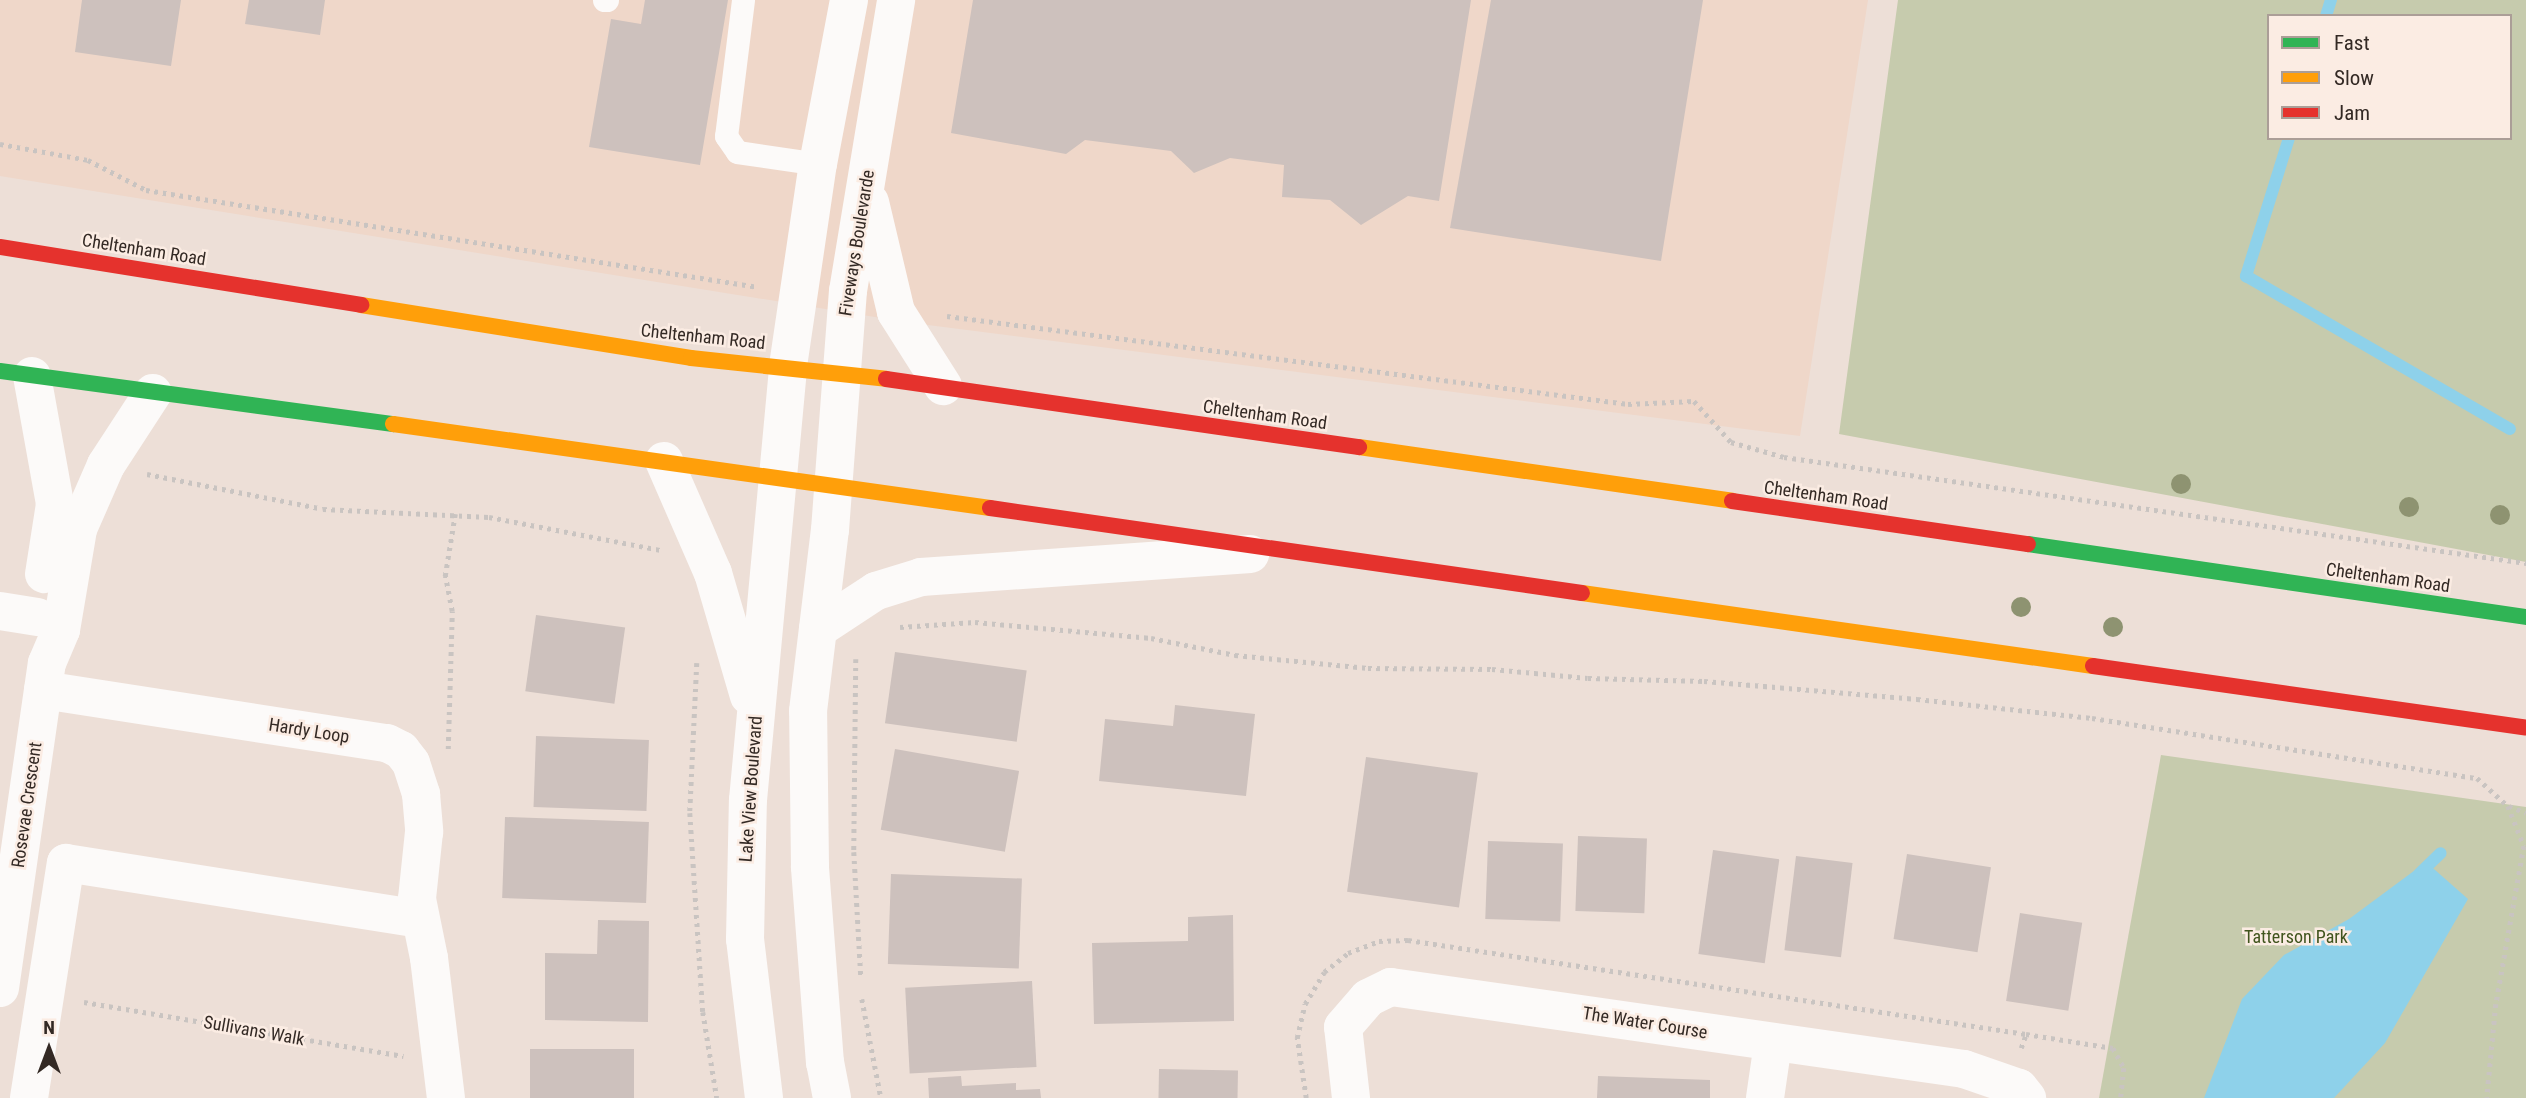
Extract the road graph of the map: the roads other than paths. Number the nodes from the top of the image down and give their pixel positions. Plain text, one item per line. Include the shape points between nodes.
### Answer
1 (743, 0) edge
2 (849, 0) edge
3 (896, 0) edge
4 (818, 164) junction
5 (866, 182) junction
6 (0, 247) edge
7 (788, 366) junction
8 (16, 373) edge
9 (840, 373) junction
10 (943, 386) junction
11 (153, 393) junction
12 (664, 461) junction
13 (778, 479) junction
14 (833, 488) junction
15 (1286, 552) junction
16 (0, 611) edge
17 (38, 617) junction
18 (2526, 617) edge
19 (818, 629) junction
20 (45, 676) junction
21 (755, 718) junction
22 (808, 722) junction
23 (2526, 728) edge
24 (10, 858) edge
25 (66, 863) junction
26 (419, 919) junction
27 (0, 988) edge
28 (1773, 1043) junction
29 (2018, 1091) edge
30 (29, 1098) edge
31 (446, 1098) edge
32 (764, 1098) edge
33 (832, 1098) edge
34 (1351, 1098) edge
35 (1765, 1098) edge

1 - 4 lane via 726,136 737,152
2 - 4 street
3 - 5 street, Fiveways Boulevarde
4 - 7 street
5 - 9 street, Fiveways Boulevarde
5 - 10 street via 896,312
6 - 7 main road, Cheltenham Road via 691,358
7 - 9 main road, Cheltenham Road
7 - 13 street
8 - 11 main road
8 - 17 street, Rosevae Crescent via 55,504
9 - 10 main road, Cheltenham Road
9 - 14 street, Fiveways Boulevarde
10 - 18 main road, Cheltenham Road
11 - 12 main road
11 - 20 street, Rosevae Crescent via 106,465 82,519 61,630
12 - 13 main road
12 - 21 street via 713,573
13 - 14 main road
13 - 21 street, Lake View Boulevard
14 - 15 main road
14 - 19 street
15 - 19 street via 921,577 876,591
15 - 23 main road
16 - 17 street
17 - 20 street, Rosevae Crescent
19 - 22 street
20 - 24 street, Rosevae Crescent
20 - 26 street, Hardy Loop via 387,743 401,750 411,763 421,794 424,832
21 - 22 street
21 - 32 street, Lake View Boulevard via 745,939
22 - 33 street via 810,867 825,1063
24 - 25 street
24 - 27 street, Rosevae Crescent
25 - 26 street
25 - 30 street
26 - 31 street, Hardy Loop via 429,958
28 - 29 street, The Water Course via 1964,1069
28 - 34 street, The Water Course via 1391,987 1368,998 1343,1027
28 - 35 street

